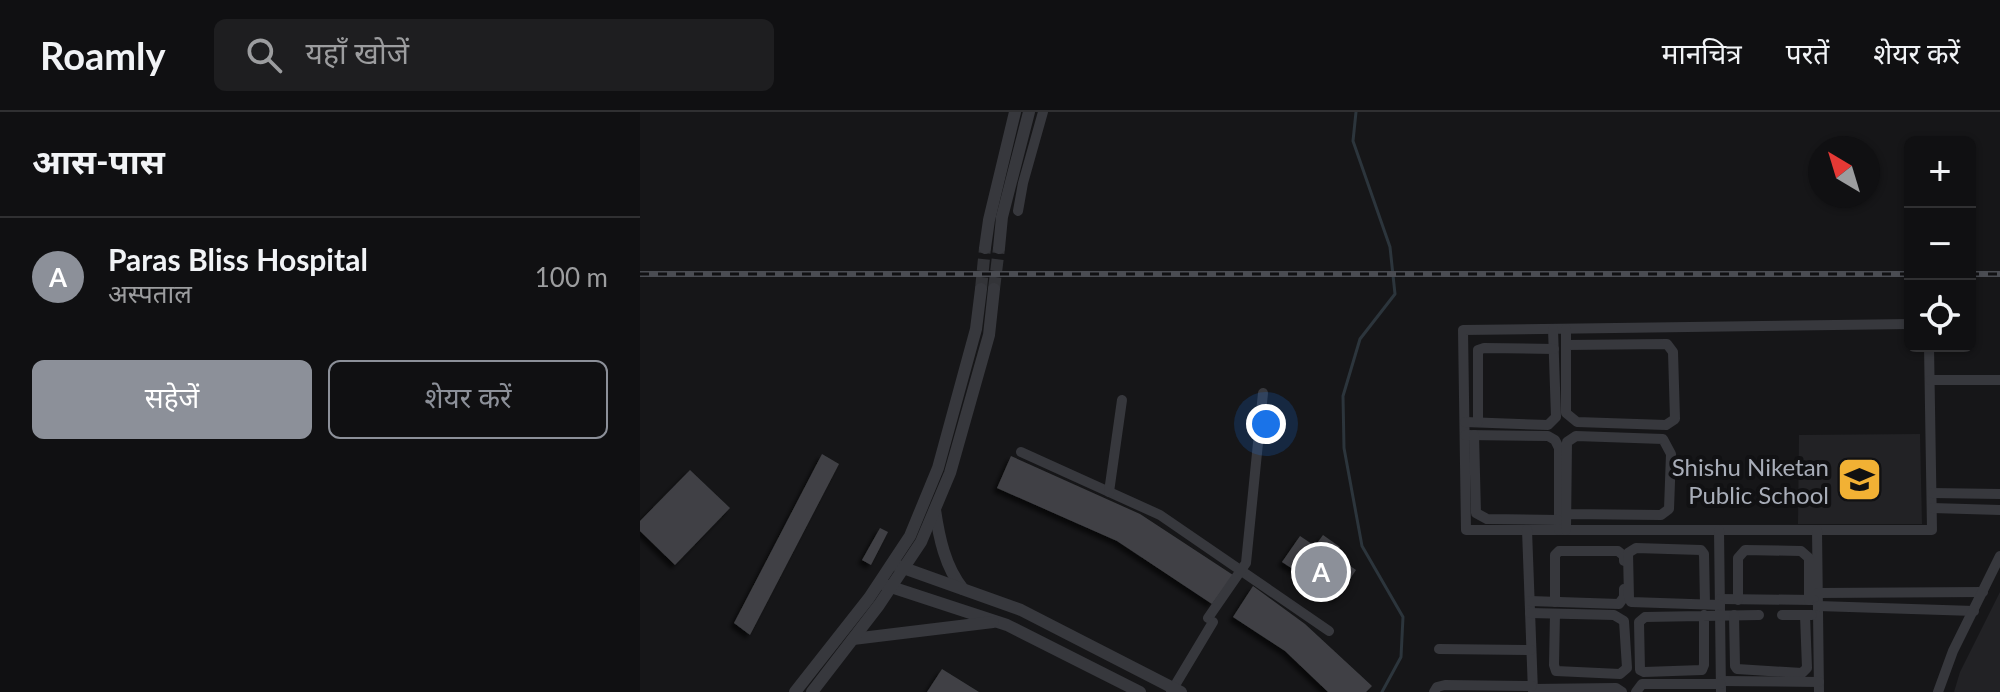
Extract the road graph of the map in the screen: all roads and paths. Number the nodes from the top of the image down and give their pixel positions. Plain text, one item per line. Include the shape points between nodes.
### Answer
1 (1015, 112) edge
2 (1029, 112) edge
3 (1043, 112) edge
4 (1018, 211) dead end
5 (1904, 324) edge
6 (1553, 329) junction
7 (1566, 329) junction
8 (1566, 345) junction
9 (1554, 349) junction
10 (1929, 352) edge
11 (1930, 380) junction
12 (2000, 380) edge
13 (1263, 393) dead end
14 (1122, 400) dead end
15 (1465, 422) junction
16 (1478, 422) junction
17 (1469, 435) junction
18 (1021, 452) dead end
19 (1109, 492) junction
20 (1932, 493) junction
21 (2000, 494) edge
22 (1932, 508) junction
23 (935, 510) junction
24 (2000, 510) edge
25 (1563, 523) junction
26 (1527, 530) junction
27 (1719, 530) junction
28 (1817, 530) junction
29 (2000, 556) edge
30 (898, 566) junction
31 (1241, 570) junction
32 (885, 585) junction
33 (964, 590) junction
34 (1983, 592) junction
35 (1738, 600) junction
36 (1530, 601) junction
37 (1816, 603) junction
38 (1720, 606) junction
39 (1555, 608) junction
40 (1705, 610) junction
41 (1974, 611) junction
42 (1530, 613) junction
43 (1734, 615) junction
44 (1759, 615) dead end
45 (1782, 615) dead end
46 (1805, 615) junction
47 (996, 621) junction
48 (1329, 631) dead end
49 (853, 639) junction
50 (1439, 649) dead end
51 (1531, 650) junction
52 (1721, 685) edge
53 (1737, 687) edge
54 (1815, 687) edge
55 (1700, 688) edge
56 (1533, 689) edge
57 (1552, 690) edge
58 (1176, 691) edge
59 (795, 692) edge
60 (812, 692) edge
61 (1140, 692) edge
62 (1434, 692) edge
63 (1622, 692) edge
64 (1636, 692) edge
65 (1938, 692) edge

1 - 2 street via 989,220 992,248
3 - 4 street
5 - 7 street
6 - 7 street
6 - 9 street
6 - 15 street via 1463,330
7 - 8 street
8 - 8 street via 1667,344 1673,352 1675,419 1666,425 1570,418
9 - 16 street via 1478,350
9 - 16 street via 1553,421
10 - 11 street
11 - 12 street
11 - 20 street
13 - 31 street via 1246,563
14 - 19 street
15 - 16 street
15 - 17 street
17 - 25 street via 1476,513 1487,519
17 - 25 street via 1555,440
17 - 26 street via 1466,530
18 - 19 street
19 - 31 street via 1160,515
20 - 21 street
20 - 22 street
22 - 24 street
22 - 28 street via 1932,530
23 - 30 street via 921,542
23 - 30 street via 989,335 987,289 938,468
23 - 33 street via 948,563
25 - 25 street via 1571,438 1663,439 1671,454 1666,512
25 - 26 street
25 - 27 street
26 - 36 street
27 - 28 street
27 - 38 street
28 - 37 street
29 - 34 street
30 - 32 street
30 - 33 street
31 - 48 street
31 - 58 street
32 - 47 street
32 - 49 street
32 - 59 street
33 - 58 street via 1021,610
34 - 37 street
34 - 41 street
35 - 37 street
35 - 37 street via 1738,558 1745,550 1801,551 1809,558
35 - 38 street
36 - 39 street
36 - 42 street
37 - 41 street
37 - 46 street
37 - 54 street
38 - 40 street
38 - 43 street
38 - 52 street
39 - 39 street via 1619,604 1624,597 1624,556 1618,551 1559,551
39 - 39 street via 1624,621 1627,668 1620,674 1556,671
39 - 42 street
40 - 40 street via 1642,619 1640,670 1702,670
40 - 40 street via 1631,602 1628,553 1636,548 1701,550
41 - 65 street
42 - 51 street
43 - 44 street
43 - 46 street via 1737,669 1802,673 1807,668
45 - 46 street
47 - 49 street
47 - 61 street
49 - 60 street
50 - 51 street
51 - 56 street
52 - 53 street
52 - 55 street
53 - 54 street
55 - 64 street via 1642,684
56 - 57 street
56 - 62 street via 1445,685
57 - 63 street

